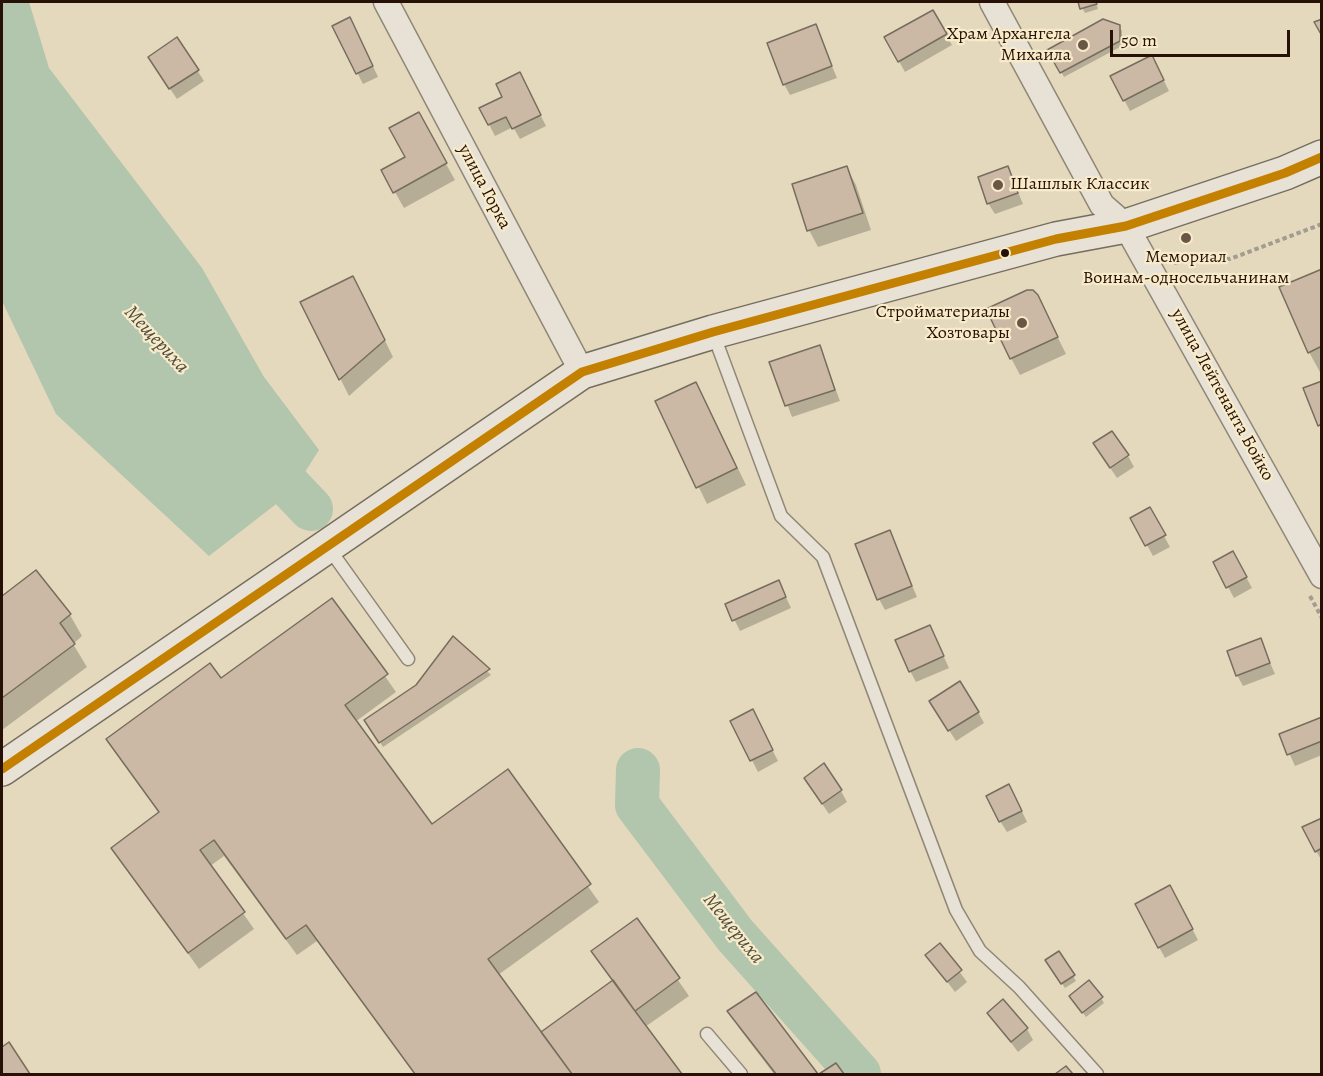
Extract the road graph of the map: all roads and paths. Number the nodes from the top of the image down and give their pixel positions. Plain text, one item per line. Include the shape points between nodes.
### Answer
1 (386, 2) edge
2 (992, 2) edge
3 (1322, 157) edge
4 (1322, 224) edge
5 (1126, 226) junction
6 (1148, 267) junction
7 (713, 332) junction
8 (582, 372) junction
9 (327, 546) junction
10 (1322, 576) edge
11 (408, 659) dead end
12 (2, 769) edge
13 (707, 1034) dead end
14 (741, 1074) edge
15 (1098, 1074) edge

1 - 8 street, улица Горка
2 - 5 street, улица Лейтенанта Бойко via 1102,205
3 - 5 main road
4 - 6 path via 1230,259
5 - 6 street, улица Лейтенанта Бойко
5 - 7 main road via 1056,239
6 - 10 street, улица Лейтенанта Бойко
7 - 8 main road
7 - 15 lane via 781,516 823,557 956,910 980,951
8 - 9 main road
9 - 11 lane
9 - 12 main road
13 - 14 lane

